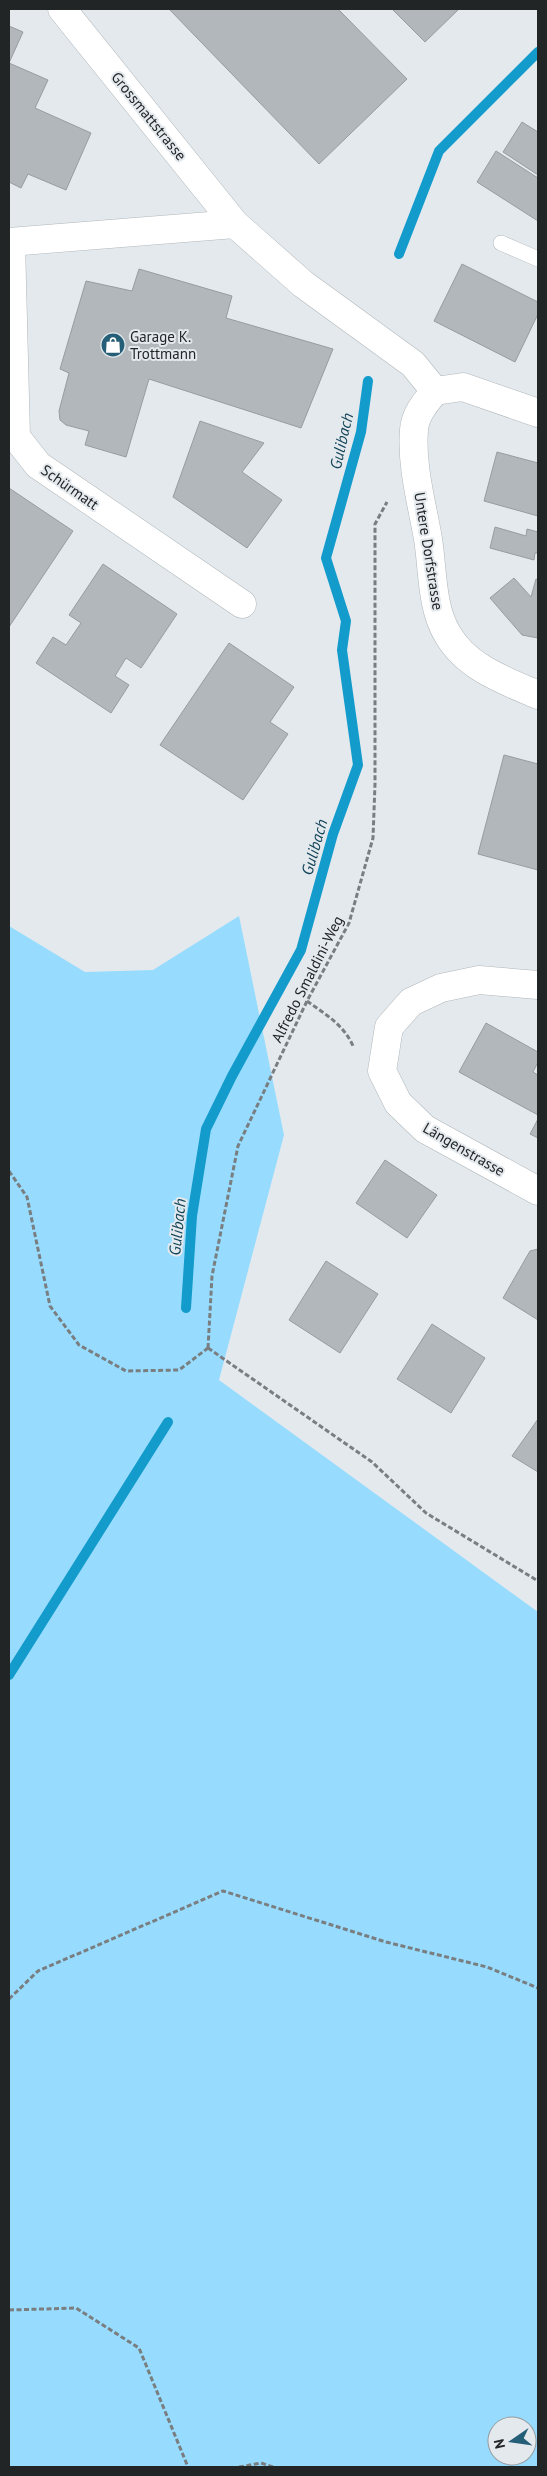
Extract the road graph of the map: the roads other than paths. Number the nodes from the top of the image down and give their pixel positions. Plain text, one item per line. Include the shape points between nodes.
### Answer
1 (62, 9) edge
2 (235, 224) junction
3 (10, 243) edge
4 (501, 243) dead end
5 (538, 259) edge
6 (436, 391) junction
7 (538, 413) edge
8 (242, 604) dead end
9 (538, 695) edge
10 (538, 985) edge
11 (538, 1191) edge

1 - 2 street, Grossmattstrasse
2 - 3 street
2 - 6 street, Grossmattstrasse via 303,284 413,364
3 - 8 street, Schürmatt via 16,437 38,465
4 - 5 lane
6 - 7 street via 464,387
6 - 9 street, Untere Dorfstrasse via 420,409 414,429 417,480 438,613 448,636 467,657 492,675
10 - 11 street, Längenstrasse via 479,980 441,988 411,1002 389,1027 382,1070 398,1102 425,1130

